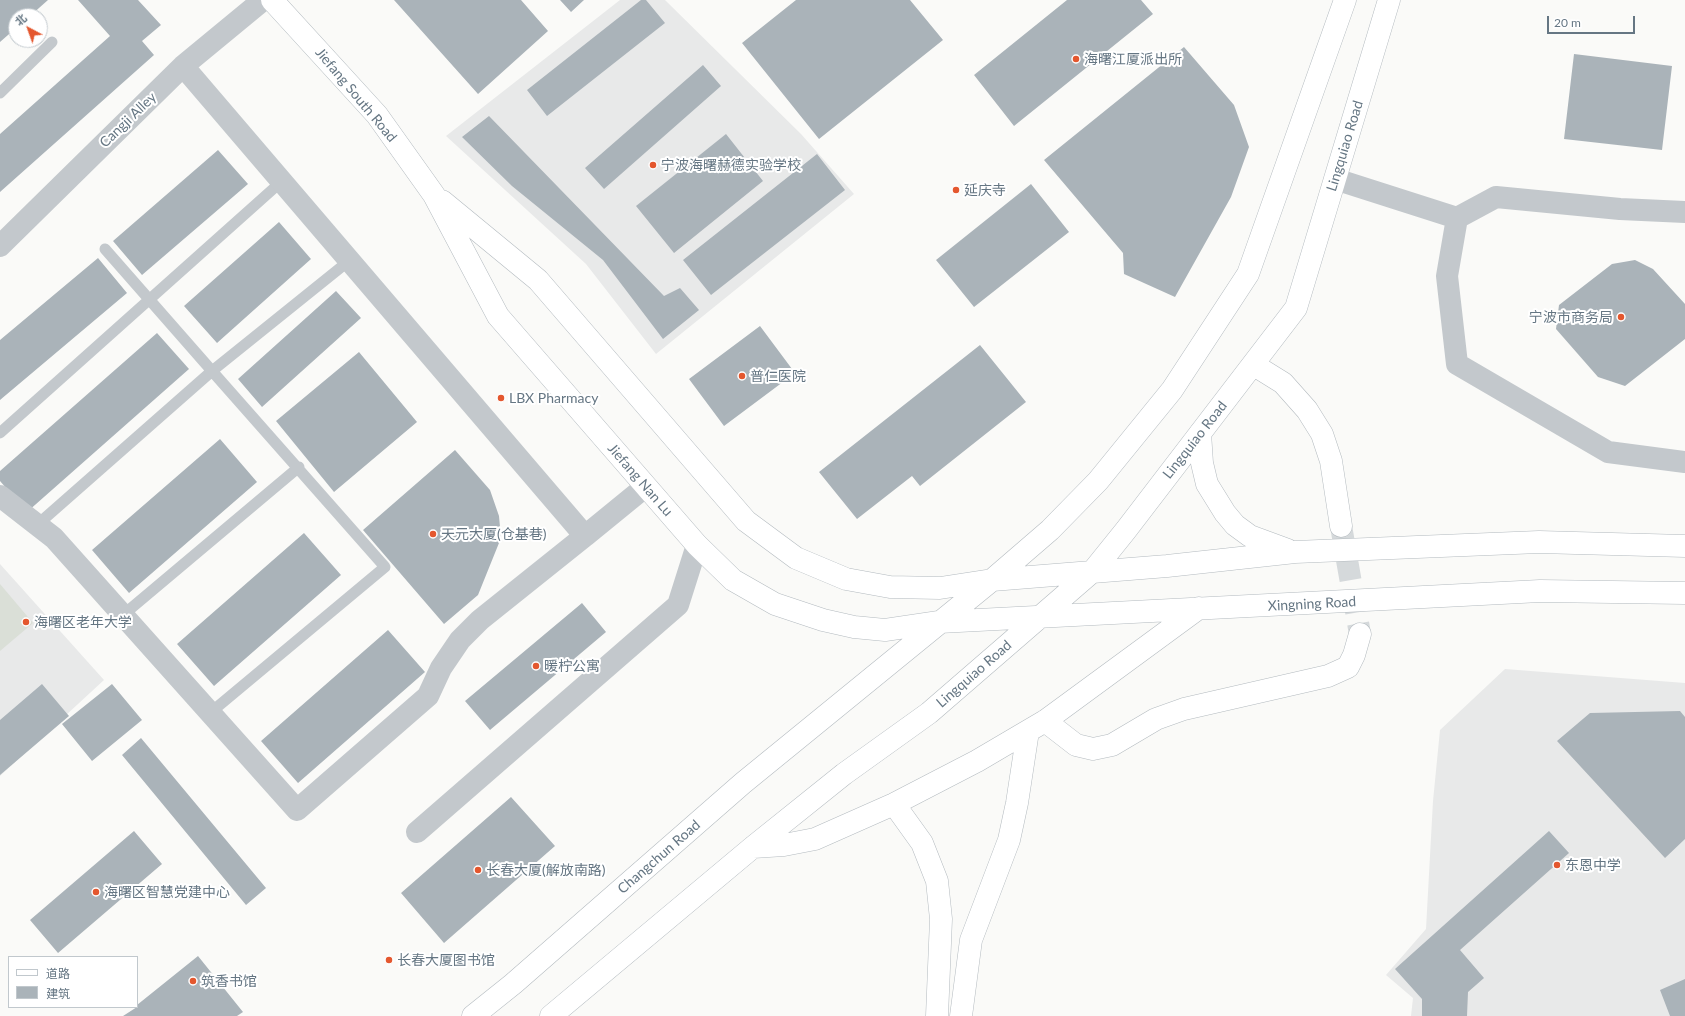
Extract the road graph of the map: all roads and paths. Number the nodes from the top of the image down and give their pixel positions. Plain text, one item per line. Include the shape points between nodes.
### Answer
1 (263, 0) edge
2 (272, 0) edge
3 (1345, 0) edge
4 (1389, 0) edge
5 (52, 42) dead end
6 (183, 66) junction
7 (0, 93) edge
8 (1335, 179) junction
9 (282, 181) junction
10 (434, 195) junction
11 (1685, 212) edge
12 (1457, 218) junction
13 (3, 238) edge
14 (105, 249) dead end
15 (350, 260) junction
16 (150, 299) junction
17 (1254, 365) junction
18 (212, 371) junction
19 (0, 433) edge
20 (1200, 433) junction
21 (1685, 462) edge
22 (299, 467) junction
23 (645, 487) junction
24 (0, 496) edge
25 (37, 524) junction
26 (1341, 526) tunnel mouth
27 (585, 536) junction
28 (697, 545) junction
29 (1685, 546) edge
30 (1295, 552) junction
31 (1093, 571) junction
32 (992, 580) junction
33 (1685, 593) edge
34 (1199, 608) junction
35 (123, 615) junction
36 (1040, 617) junction
37 (939, 622) junction
38 (1360, 634) tunnel mouth
39 (210, 714) junction
40 (1036, 726) junction
41 (894, 804) junction
42 (417, 832) dead end
43 (753, 847) junction
44 (473, 1016) edge
45 (551, 1016) edge
46 (937, 1016) edge
47 (961, 1016) edge

1 - 6 street, Cangji Alley
2 - 10 main road, Jiefang South Road via 377,115
3 - 32 main road via 1248,274 1172,390 1098,481 1050,530
4 - 8 main road, Lingquiao Road
5 - 7 lane
6 - 9 street
6 - 13 street, Cangji Alley
8 - 12 street
8 - 17 main road, Lingquiao Road via 1296,308
9 - 15 street
9 - 16 lane
10 - 23 main road, Jiefang Nan Lu via 498,316
10 - 32 main road via 538,280 746,521 796,558 846,579 890,587 940,588
11 - 12 street via 1620,209 1496,197
12 - 21 street via 1448,276 1457,364 1608,452
14 - 16 lane
15 - 18 lane
15 - 27 street
16 - 18 lane
16 - 19 lane
17 - 20 main road, Lingquiao Road
17 - 26 main road via 1283,383 1307,410 1322,434 1331,461
18 - 22 lane
18 - 25 lane
20 - 30 main road via 1202,463 1207,484 1225,513 1235,525 1250,536
20 - 31 main road, Lingquiao Road
22 - 35 lane
22 - 39 lane via 385,566
23 - 27 street
23 - 28 main road, Jiefang Nan Lu
24 - 25 street
25 - 35 street via 54,538
27 - 39 street via 480,620 460,640 441,668 428,696 297,810
28 - 37 main road, Jiefang Nan Lu via 733,580 788,609 854,627 885,630
28 - 42 street via 678,605
29 - 30 main road via 1539,542
30 - 31 main road
31 - 32 main road
31 - 36 main road, Lingquiao Road
32 - 37 main road
33 - 34 main road, Xingning Road via 1540,591
34 - 36 main road, Xingning Road
34 - 40 main road
35 - 39 street
36 - 37 main road, Xingning Road
36 - 43 main road, Lingquiao Road via 929,713 844,774
37 - 44 main road, Changchun Road via 743,783
38 - 40 main road via 1348,667 1328,676 1184,709 1136,729 1112,745 1093,749 1076,745
40 - 41 main road via 977,761
40 - 47 main road via 1009,840 971,940
41 - 43 main road via 815,839
41 - 46 main road via 922,843 937,881 941,919
43 - 45 main road

